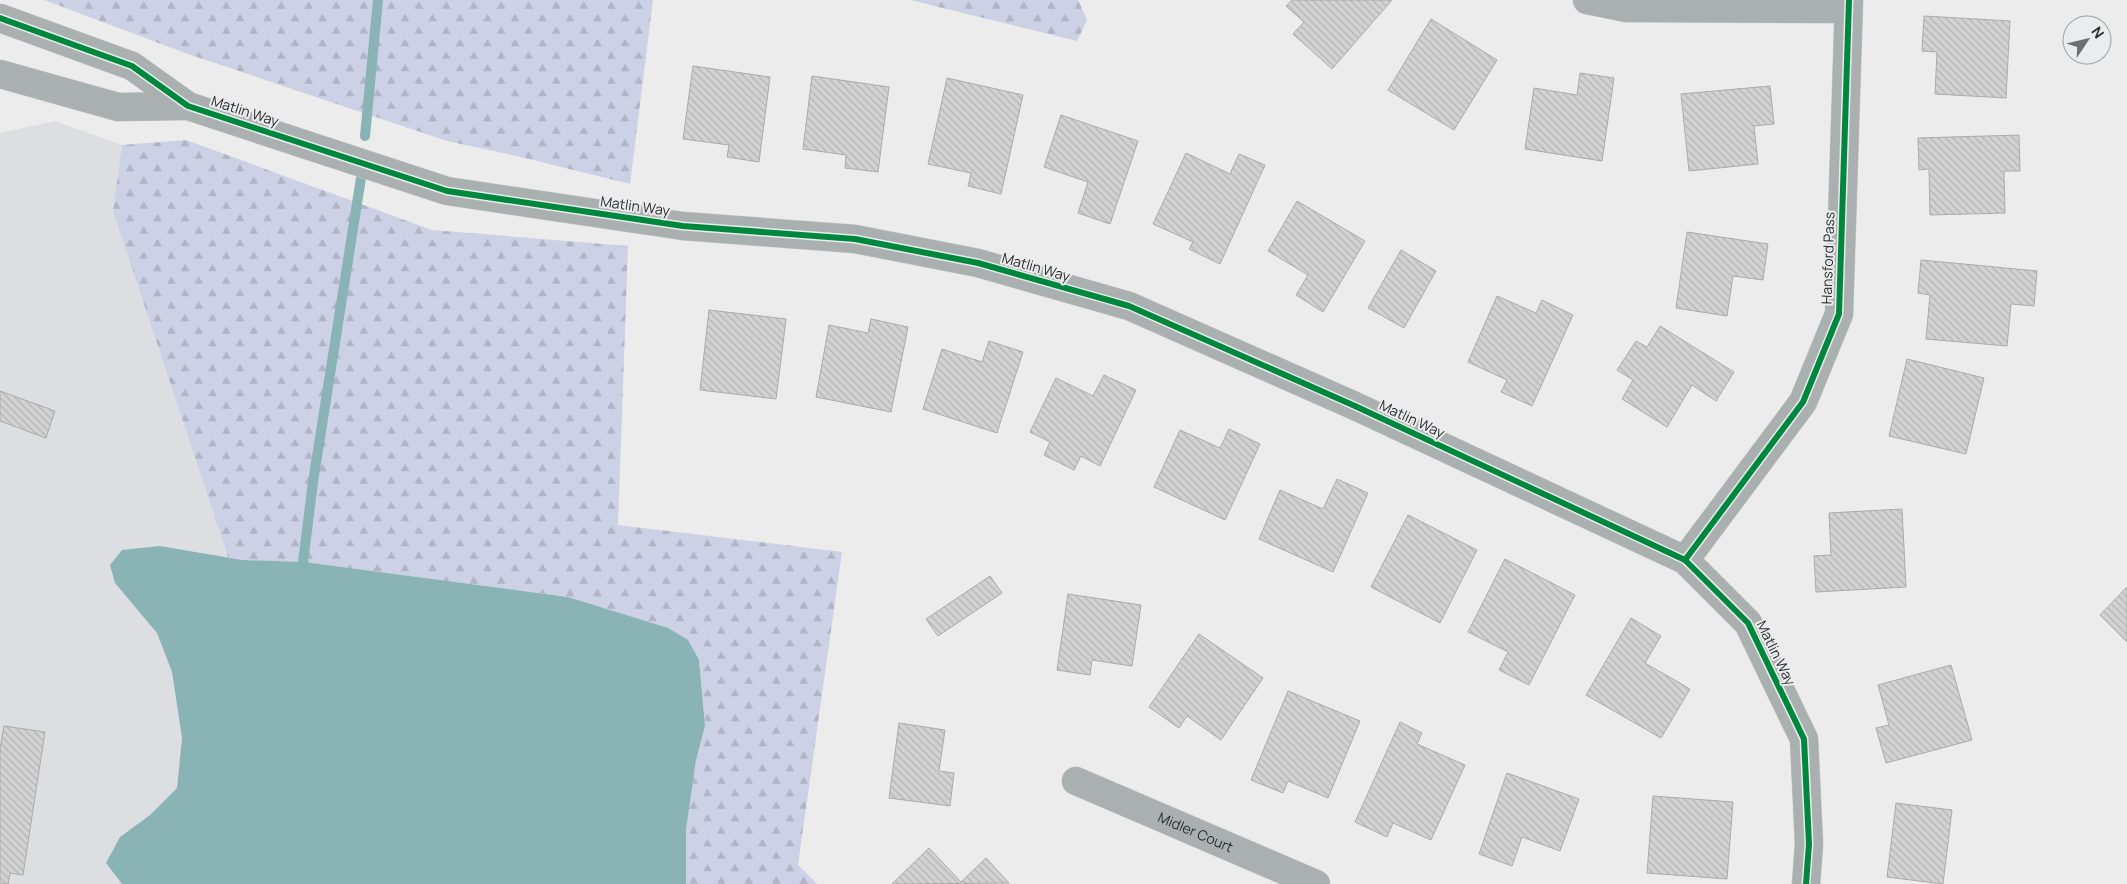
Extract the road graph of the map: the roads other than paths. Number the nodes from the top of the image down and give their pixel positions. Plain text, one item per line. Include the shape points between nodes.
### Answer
1 (1587, 0) edge
2 (1849, 5) edge
3 (0, 18) edge
4 (0, 74) edge
5 (188, 106) junction
6 (1685, 560) junction
7 (1076, 781) dead end
8 (1316, 884) edge
9 (1806, 884) edge

1 - 2 street via 1626,8
2 - 6 street, Hansford Pass via 1839,314 1803,402
3 - 5 street, Matlin Way via 132,66
4 - 5 street, Matlin Way via 118,107
5 - 6 street, Matlin Way via 447,192 682,226 855,239 978,263 1129,306 1355,406
6 - 9 street, Matlin Way via 1748,622 1804,739 1809,844
7 - 8 street, Midler Court

